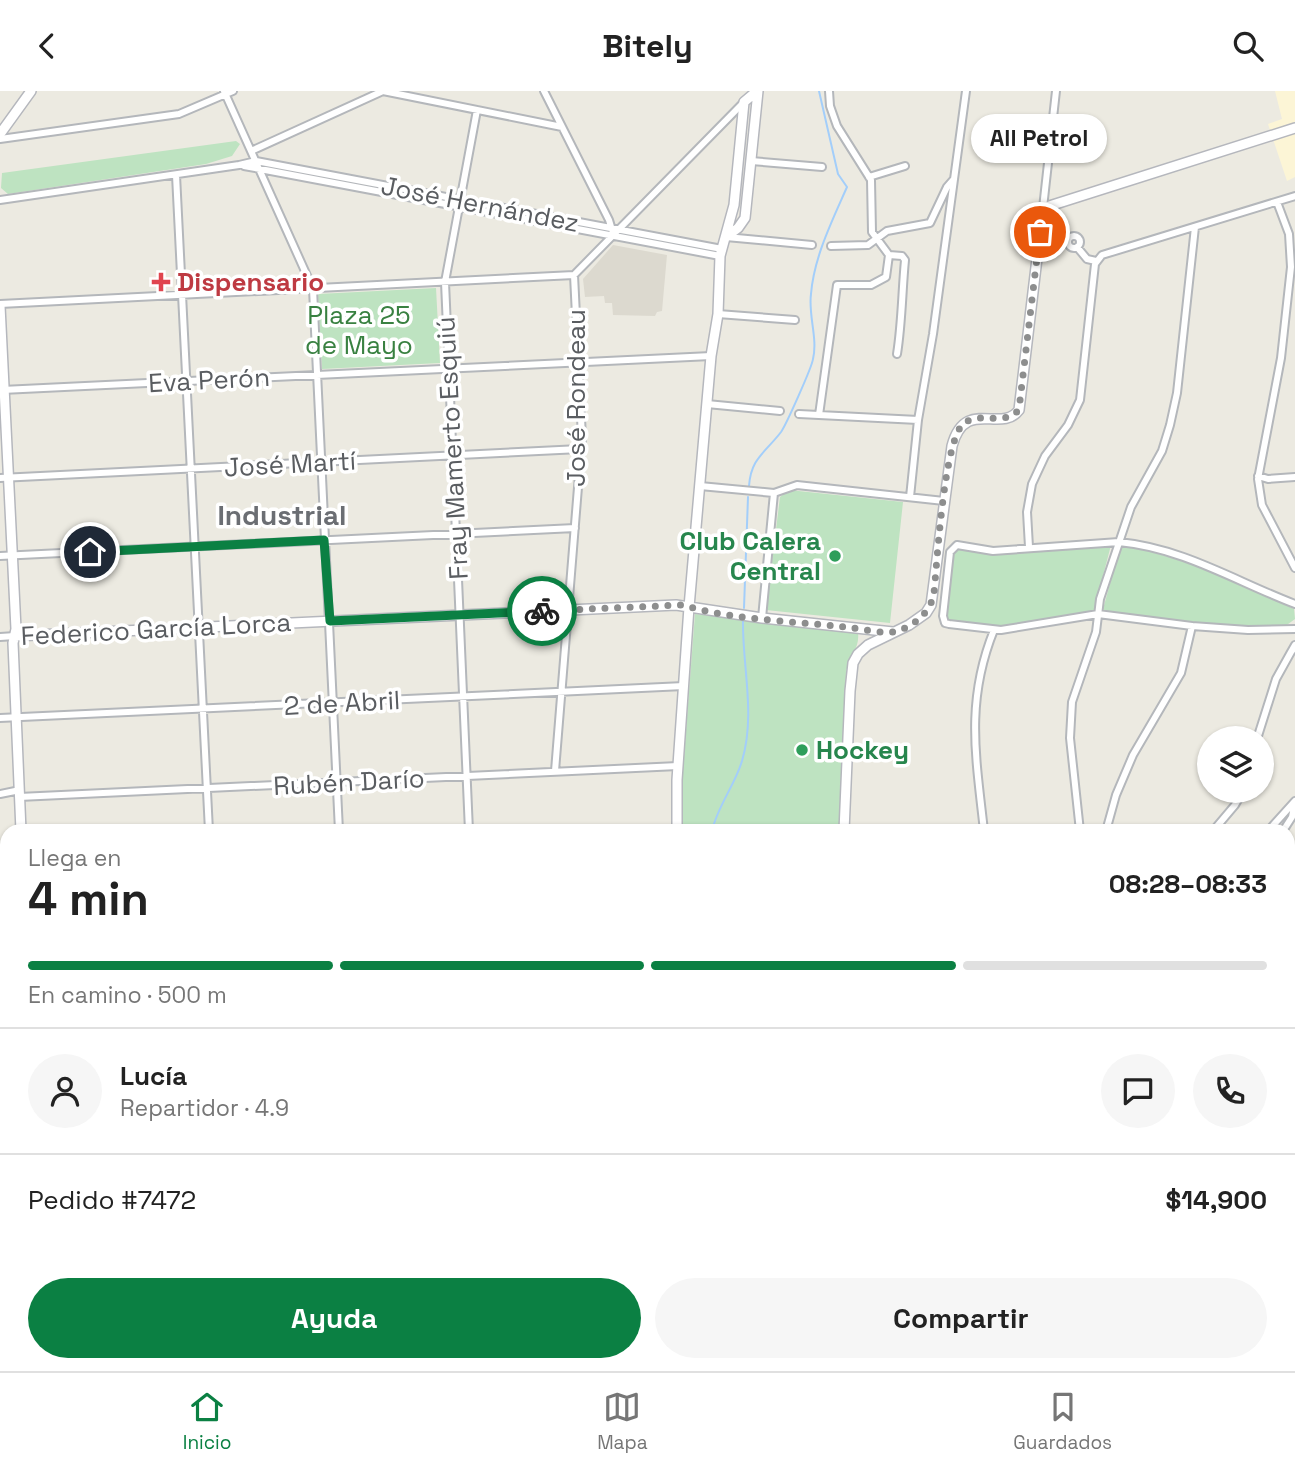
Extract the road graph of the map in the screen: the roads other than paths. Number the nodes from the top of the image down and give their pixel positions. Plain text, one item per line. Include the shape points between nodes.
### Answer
1 (31, 91) edge
2 (383, 91) edge
3 (544, 91) edge
4 (757, 91) edge
5 (829, 91) edge
6 (966, 91) edge
7 (1056, 91) edge
8 (227, 92) edge
9 (744, 102) junction
10 (477, 110) junction
11 (562, 127) junction
12 (1295, 128) edge
13 (0, 137) edge
14 (251, 151) junction
15 (751, 161) junction
16 (257, 164) junction
17 (905, 166) dead end
18 (822, 167) dead end
19 (176, 175) junction
20 (869, 177) junction
21 (954, 179) junction
22 (1295, 196) edge
23 (0, 200) edge
24 (1277, 202) junction
25 (459, 204) junction
26 (1043, 208) junction
27 (1195, 227) junction
28 (615, 232) junction
29 (726, 237) junction
30 (877, 239) junction
31 (811, 245) dead end
32 (831, 246) dead end
33 (1077, 247) dead end
34 (721, 253) junction
35 (890, 255) junction
36 (1096, 261) junction
37 (574, 275) junction
38 (445, 282) junction
39 (313, 289) junction
40 (182, 295) junction
41 (0, 305) edge
42 (718, 314) junction
43 (795, 320) dead end
44 (897, 353) dead end
45 (711, 356) junction
46 (578, 361) junction
47 (448, 368) junction
48 (317, 375) junction
49 (186, 381) junction
50 (2, 390) edge
51 (707, 404) junction
52 (780, 411) dead end
53 (799, 414) dead end
54 (819, 415) junction
55 (918, 420) junction
56 (580, 449) junction
57 (453, 456) junction
58 (321, 462) junction
59 (191, 468) junction
60 (1258, 476) junction
61 (4, 477) edge
62 (1295, 477) edge
63 (699, 486) junction
64 (774, 493) junction
65 (910, 497) junction
66 (944, 501) junction
67 (575, 529) junction
68 (455, 534) junction
69 (324, 540) junction
70 (1119, 541) junction
71 (195, 547) junction
72 (1029, 547) junction
73 (12, 555) junction
74 (0, 556) edge
75 (1295, 568) edge
76 (1295, 604) edge
77 (689, 607) junction
78 (569, 609) junction
79 (1098, 614) junction
80 (460, 615) junction
81 (762, 618) junction
82 (330, 621) junction
83 (1192, 626) junction
84 (198, 628) junction
85 (855, 628) junction
86 (1295, 629) edge
87 (994, 630) junction
88 (893, 632) junction
89 (15, 636) junction
90 (0, 637) edge
91 (1294, 648) edge
92 (858, 654) junction
93 (684, 686) junction
94 (561, 692) junction
95 (463, 697) junction
96 (333, 703) junction
97 (202, 710) junction
98 (17, 717) junction
99 (0, 718) edge
100 (1261, 726) edge
101 (678, 766) junction
102 (555, 771) junction
103 (466, 776) junction
104 (337, 782) junction
105 (207, 789) junction
106 (0, 794) edge
107 (20, 794) junction
108 (1295, 802) edge
109 (1236, 803) edge
110 (21, 824) edge
111 (209, 824) edge
112 (339, 824) edge
113 (469, 824) edge
114 (677, 824) edge
115 (844, 824) edge
116 (983, 824) edge
117 (1079, 824) edge
118 (1108, 824) edge
119 (1219, 824) edge
120 (1275, 824) edge
121 (1288, 824) edge

1 - 13 street
2 - 10 street
2 - 14 street
3 - 11 street
4 - 9 street
4 - 15 street
5 - 20 street via 837,125
6 - 21 street
7 - 26 street
8 - 13 street via 179,114
8 - 14 street
9 - 28 street
9 - 29 street via 734,205
10 - 11 street
10 - 25 street, Fray Mamerto Esquiú
11 - 28 street
12 - 26 street
14 - 16 street
15 - 18 street
15 - 29 street via 744,218
16 - 19 street, José Hernández
16 - 25 street, José Hernández
16 - 39 street
17 - 20 street
19 - 23 street, José Hernández
19 - 40 street
20 - 30 street via 872,232
21 - 30 street via 930,223 887,231
21 - 55 street
22 - 24 street
24 - 27 street
24 - 60 street via 1289,234 1291,267 1281,358
25 - 28 street, José Hernández
25 - 38 street, Fray Mamerto Esquiú
26 - 66 street via 1019,409 1009,418 977,418 960,426 951,446
27 - 36 street via 1102,255
27 - 70 street via 1170,425
28 - 34 street, José Hernández
28 - 37 street
29 - 31 street
29 - 34 street
30 - 32 street via 868,245
30 - 35 street
33 - 36 street via 1087,259
34 - 42 street
35 - 44 street via 905,260
35 - 54 street via 886,277 871,285 839,283 836,287
36 - 72 street via 1080,400 1032,484 1027,512
37 - 38 street
37 - 46 street, José Rondeau
38 - 39 street
38 - 47 street, Fray Mamerto Esquiú
39 - 40 street
39 - 48 street
40 - 41 street
40 - 49 street
41 - 50 street
42 - 43 street
42 - 45 street
45 - 46 street, Eva Perón
45 - 51 street
46 - 47 street, Eva Perón
46 - 56 street, José Rondeau
47 - 48 street, Eva Perón
47 - 57 street, Fray Mamerto Esquiú
48 - 49 street, Eva Perón
48 - 58 street
49 - 50 street, Eva Perón
49 - 59 street
50 - 61 street
51 - 52 street
51 - 63 street
53 - 54 street
54 - 55 street
55 - 65 street
56 - 57 street, José Martí
56 - 67 street, José Rondeau
57 - 58 street, José Martí
57 - 68 street, Fray Mamerto Esquiú
58 - 59 street, José Martí
58 - 69 street
59 - 61 street, José Martí
59 - 71 street
60 - 62 street
60 - 75 street via 1262,505
61 - 73 street
63 - 64 street
63 - 77 street
64 - 65 street via 797,485
64 - 81 street
65 - 66 street
66 - 88 street via 931,605 922,617
67 - 68 street
67 - 78 street, José Rondeau
68 - 69 street
68 - 80 street, Fray Mamerto Esquiú
69 - 71 street
69 - 82 street
70 - 72 street
70 - 76 street via 1194,559
70 - 79 street
71 - 73 street
71 - 84 street
72 - 87 street via 987,551 957,545 950,552 944,620
73 - 74 street
73 - 89 street
77 - 78 street, Federico García Lorca
77 - 81 street, Federico García Lorca
77 - 93 street
78 - 80 street, Federico García Lorca
78 - 94 street, José Rondeau
79 - 83 street
79 - 87 street
79 - 117 street via 1071,709
80 - 82 street, Federico García Lorca
80 - 95 street, Fray Mamerto Esquiú
81 - 85 street, Federico García Lorca
82 - 84 street, Federico García Lorca
82 - 96 street
83 - 86 street
83 - 118 street via 1181,673 1133,755
84 - 89 street, Federico García Lorca
84 - 97 street
85 - 88 street, Federico García Lorca
85 - 92 street via 863,640
87 - 116 street via 979,673 973,719
88 - 92 street
89 - 90 street, Federico García Lorca
89 - 98 street
91 - 100 street via 1276,678
92 - 115 street via 851,672
93 - 94 street, 2 de Abril
93 - 101 street
94 - 95 street, 2 de Abril
94 - 102 street, José Rondeau
95 - 96 street, 2 de Abril
95 - 103 street, Fray Mamerto Esquiú
96 - 97 street, 2 de Abril
96 - 104 street
97 - 98 street, 2 de Abril
97 - 105 street
98 - 99 street, 2 de Abril
98 - 107 street
101 - 102 street, Rubén Darío
101 - 114 street
102 - 103 street, Rubén Darío
103 - 104 street, Rubén Darío
103 - 113 street, Fray Mamerto Esquiú
104 - 105 street, Rubén Darío
104 - 112 street
105 - 107 street, Rubén Darío
105 - 111 street
106 - 107 street, Rubén Darío
107 - 110 street
108 - 120 street
108 - 121 street
109 - 119 street

